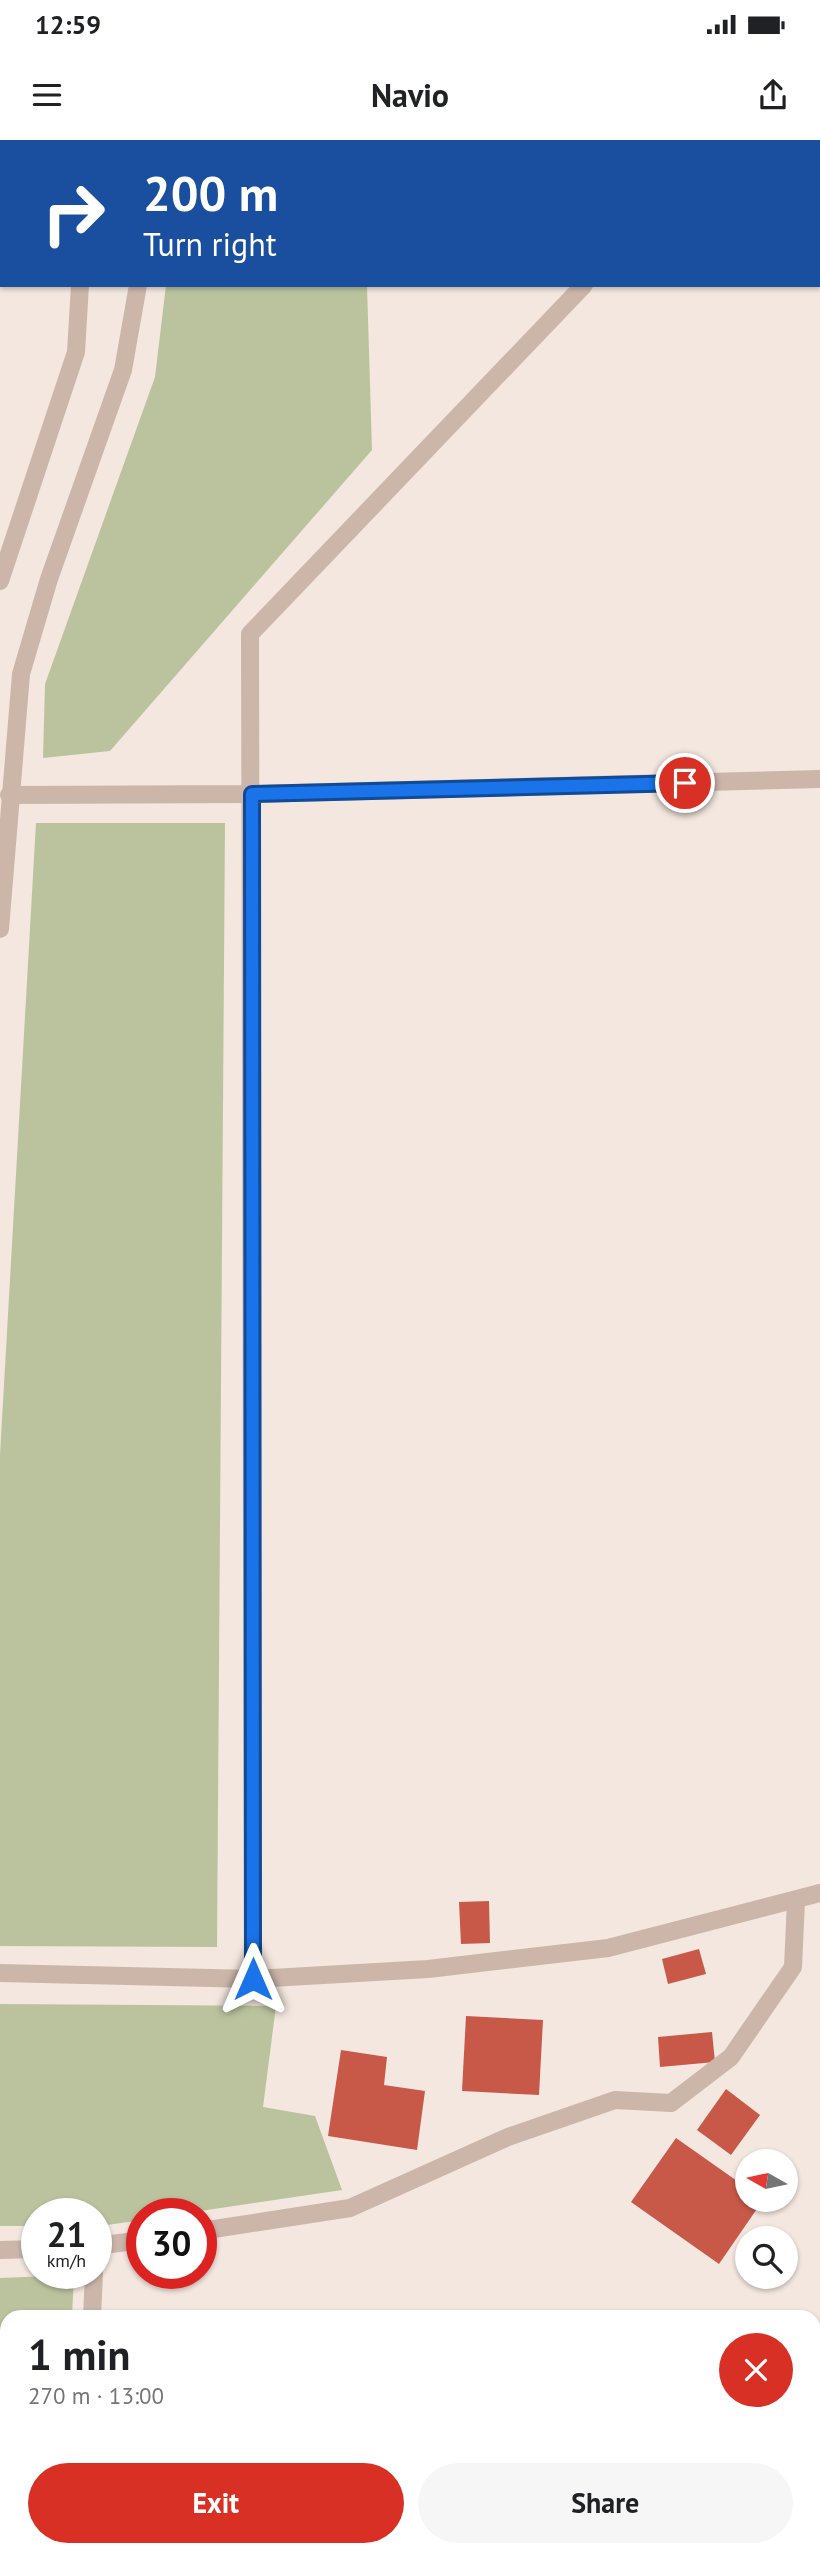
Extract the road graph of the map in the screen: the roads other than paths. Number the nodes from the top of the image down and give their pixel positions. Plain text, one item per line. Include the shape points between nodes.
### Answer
1 (80, 287) edge
2 (138, 287) edge
3 (582, 287) edge
4 (0, 581) edge
5 (820, 779) edge
6 (9, 794) junction
7 (252, 794) junction
8 (0, 929) edge
9 (820, 1893) edge
10 (796, 1900) junction
11 (0, 1973) edge
12 (253, 1979) junction
13 (217, 2229) edge
14 (21, 2249) edge
15 (0, 2250) edge
16 (93, 2289) edge
17 (92, 2310) edge

1 - 4 street via 76,352
2 - 6 street via 123,370 49,579 21,674
3 - 7 street via 250,634
5 - 7 street
6 - 7 street
6 - 8 street
7 - 12 street
9 - 10 street
10 - 12 street via 608,1948 428,1969
10 - 13 street via 793,1967 731,2057 671,2103 615,2100 508,2137 350,2208
11 - 12 street
14 - 15 street
16 - 17 street

